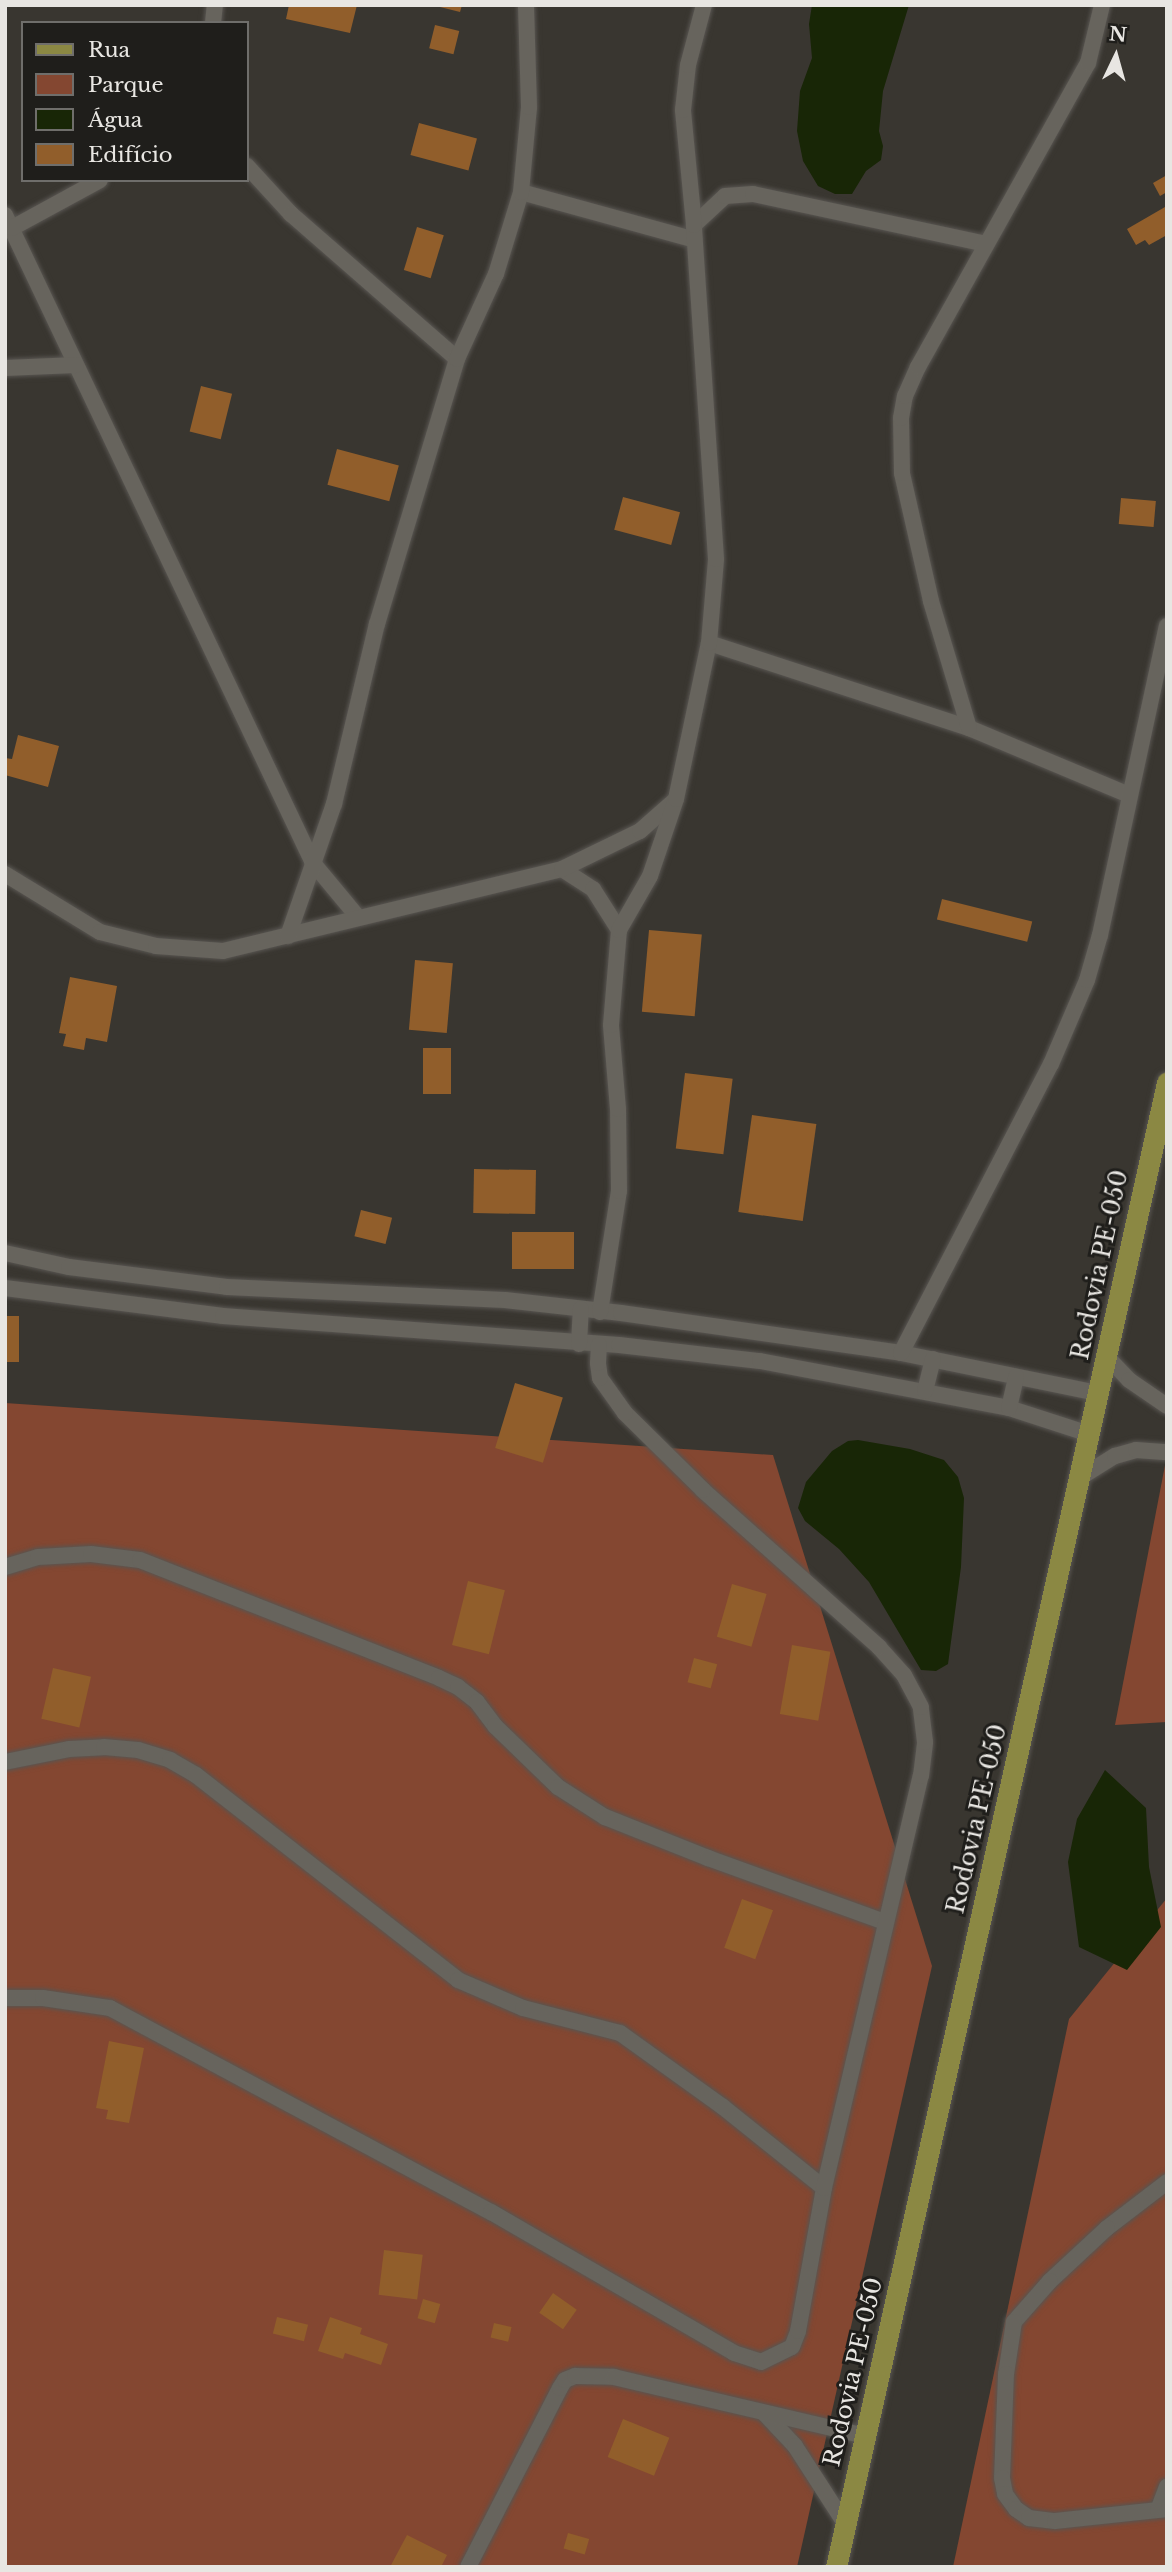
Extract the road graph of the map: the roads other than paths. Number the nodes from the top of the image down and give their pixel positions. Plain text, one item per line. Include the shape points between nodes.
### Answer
1 (526, 5) edge
2 (704, 5) edge
3 (1102, 5) edge
4 (248, 167) edge
5 (96, 182) edge
6 (521, 192) junction
7 (9, 222) edge
8 (695, 232) junction
9 (986, 244) junction
10 (457, 359) junction
11 (76, 365) junction
12 (5, 368) edge
13 (1167, 626) edge
14 (709, 643) junction
15 (969, 728) junction
16 (1129, 795) junction
17 (676, 799) junction
18 (313, 863) junction
19 (562, 869) junction
20 (5, 874) edge
21 (357, 916) junction
22 (619, 930) junction
23 (288, 936) junction
24 (1167, 1082) edge
25 (5, 1253) edge
26 (5, 1287) edge
27 (581, 1309) junction
28 (600, 1312) junction
29 (621, 1313) junction
30 (579, 1344) junction
31 (599, 1345) junction
32 (619, 1345) junction
33 (901, 1353) junction
34 (1107, 1357) junction
35 (933, 1359) junction
36 (1016, 1377) junction
37 (925, 1391) junction
38 (1098, 1393) junction
39 (1167, 1406) edge
40 (1009, 1408) junction
41 (1089, 1434) junction
42 (1167, 1452) edge
43 (1081, 1477) junction
44 (5, 1567) edge
45 (5, 1762) edge
46 (885, 1922) junction
47 (5, 1998) edge
48 (1167, 2182) edge
49 (824, 2188) junction
50 (765, 2414) junction
51 (865, 2436) junction
52 (1167, 2487) edge
53 (1162, 2509) edge
54 (846, 2525) junction
55 (468, 2567) edge
56 (836, 2567) edge

1 - 6 street via 529,107
2 - 8 street via 688,65 683,110
3 - 9 street via 1088,63
4 - 10 street via 291,214
5 - 7 street
6 - 8 street
6 - 10 street via 496,274
7 - 11 street
8 - 9 street via 725,196 753,194
8 - 14 street via 716,559
9 - 15 street via 905,396 900,442 902,473 931,601
10 - 18 street via 377,624 334,804
11 - 12 street
11 - 18 street
13 - 16 street
14 - 15 street
14 - 17 street
15 - 16 street
16 - 33 street via 1100,935 1071,1022
17 - 19 street via 640,831
17 - 22 street via 650,876
18 - 21 street
18 - 23 street
19 - 21 street via 434,902
19 - 22 street via 593,889
20 - 23 street via 100,932 127,940 223,951
21 - 23 street
22 - 28 street via 611,1025 619,1191
24 - 34 main road, Rodovia PE-050
25 - 27 street via 69,1267 227,1287 505,1300
26 - 30 street via 223,1316
27 - 28 street
27 - 30 street
28 - 29 street
29 - 32 street
29 - 33 street
30 - 31 street
31 - 32 street
31 - 46 street via 600,1378 625,1413 703,1490 879,1647 915,1692 924,1723 921,1776
32 - 37 street via 760,1361
33 - 35 street
34 - 38 main road, Rodovia PE-050
34 - 39 street via 1129,1380
35 - 36 street
35 - 37 street
36 - 38 street
36 - 40 street
37 - 40 street
38 - 41 main road, Rodovia PE-050
40 - 41 street
41 - 43 main road, Rodovia PE-050
42 - 43 street via 1136,1450 1115,1456
43 - 51 main road, Rodovia PE-050
44 - 46 street via 38,1557 90,1554 140,1560 439,1678 477,1702 495,1726 558,1787 605,1817
45 - 49 street via 104,1747 138,1750 170,1760 207,1783 458,1980 523,2007 620,2033
46 - 49 street
47 - 49 street via 43,1998 110,2008 491,2211 708,2340 761,2361 792,2347
48 - 53 street via 1107,2228 1014,2322 1006,2374 1002,2478 1005,2494 1029,2518 1055,2521
50 - 51 street
50 - 54 street via 794,2446
50 - 55 street via 600,2375 584,2374 565,2381
51 - 54 main road, Rodovia PE-050
52 - 53 street
54 - 56 main road, Rodovia PE-050

